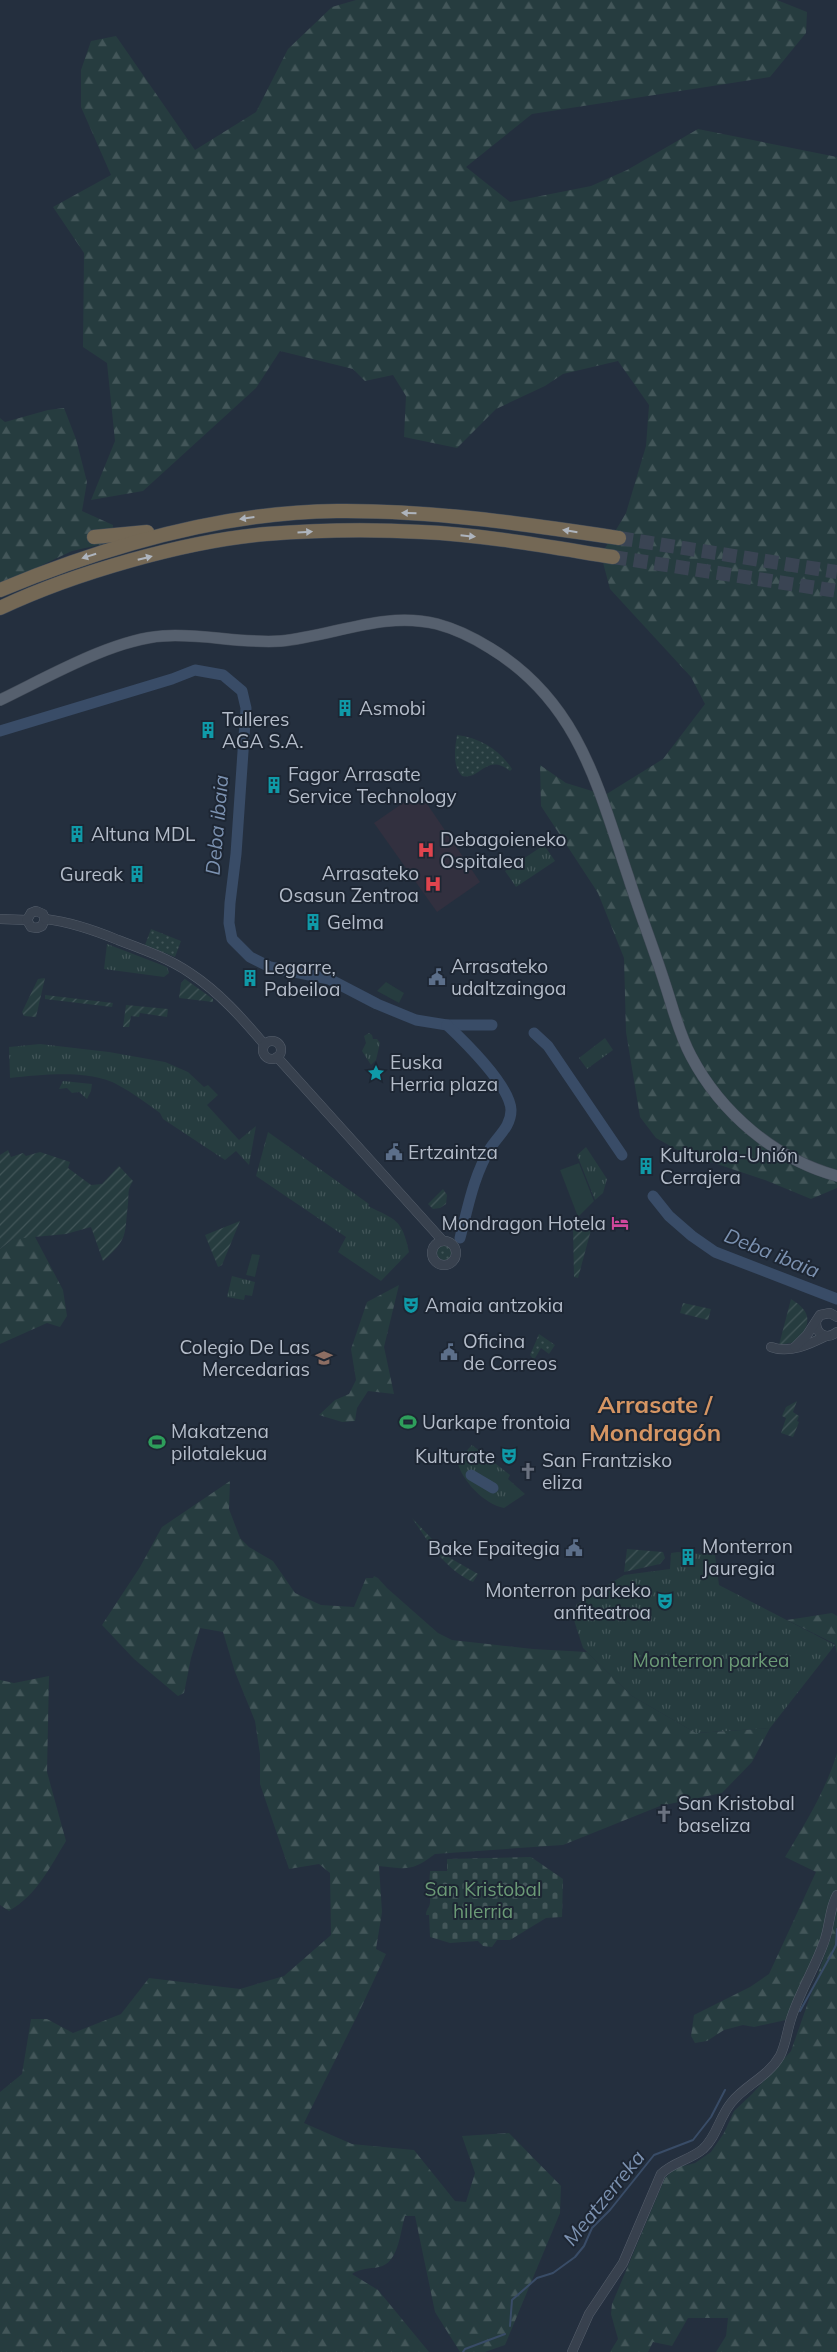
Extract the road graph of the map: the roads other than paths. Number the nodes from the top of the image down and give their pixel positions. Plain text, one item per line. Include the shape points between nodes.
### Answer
1 (180, 531) junction
2 (94, 537) dead end
3 (619, 538) tunnel mouth
4 (613, 557) tunnel mouth
5 (0, 590) edge
6 (0, 608) edge
7 (0, 700) edge
8 (0, 919) edge
9 (264, 1044) junction
10 (277, 1057) junction
11 (837, 1176) edge
12 (427, 1224) junction
13 (443, 1241) junction
14 (434, 1246) junction
15 (836, 1315) edge
16 (816, 1322) junction
17 (834, 1334) edge
18 (771, 1347) dead end
19 (795, 1347) junction
20 (837, 1895) edge
21 (572, 2352) edge

1 - 2 highway via 169,529
3 -> 1 highway via 468,516 336,511 251,518
1 -> 5 highway via 62,565
6 -> 4 highway via 72,579 135,560 265,534 357,530 423,532
7 - 11 main road via 119,645 146,637 174,635 280,641 397,620 438,624 460,632 503,656 542,690 582,746 678,1023 690,1055 705,1079 743,1123 766,1142 806,1165
8 - 9 street via 27,920 36,911 43,914 45,920 91,929 158,956 180,967 222,998
9 - 10 street via 264,1055
9 - 10 street via 277,1042 281,1050
10 - 12 street
12 - 13 street
12 - 14 street
13 - 14 street
13 - 14 street via 452,1244 456,1250 455,1259 450,1264 436,1262 432,1253
15 - 16 street via 823,1313
16 - 17 street via 819,1333
16 - 19 street
17 - 19 street
18 - 19 street via 785,1350
20 - 21 street via 824,1943 791,2019 780,2055 768,2071 730,2103 718,2129 704,2148 660,2174 623,2263 589,2314

